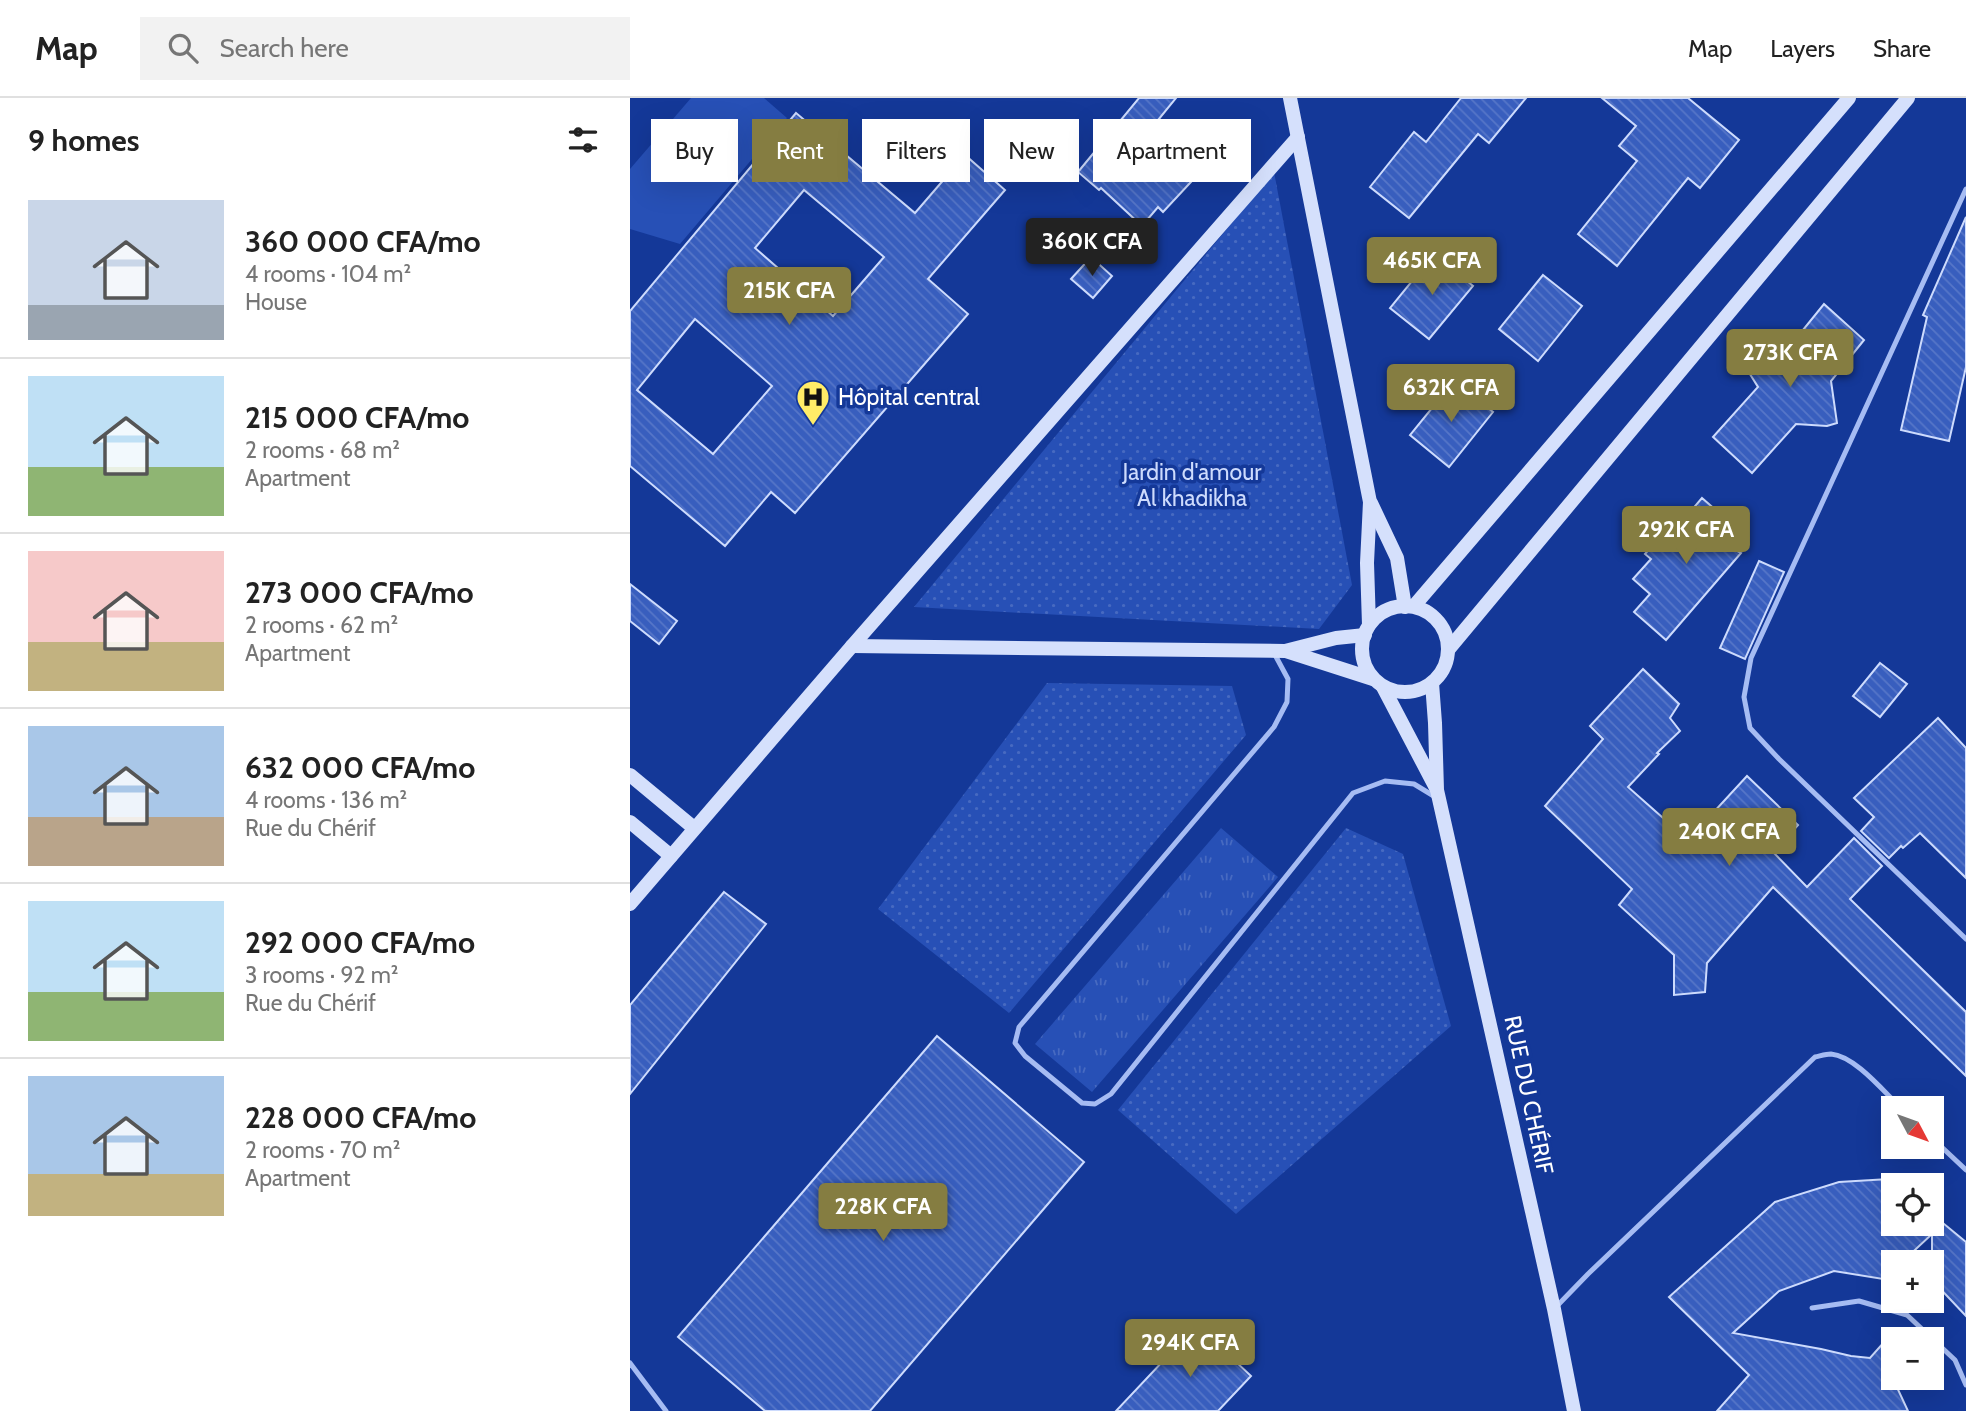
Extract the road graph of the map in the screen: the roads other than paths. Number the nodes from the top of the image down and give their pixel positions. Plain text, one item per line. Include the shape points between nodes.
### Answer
1 (1290, 98) edge
2 (1849, 98) edge
3 (1908, 98) edge
4 (1298, 137) junction
5 (1966, 189) edge
6 (1370, 502) junction
7 (1410, 606) junction
8 (1367, 630) junction
9 (852, 646) junction
10 (1279, 650) junction
11 (1448, 650) junction
12 (1378, 683) junction
13 (1432, 683) junction
14 (630, 775) edge
15 (1438, 795) junction
16 (630, 822) edge
17 (694, 828) junction
18 (671, 856) junction
19 (630, 904) edge
20 (1966, 939) edge
21 (1888, 1096) edge
22 (1944, 1149) edge
23 (1966, 1170) edge
24 (1812, 1308) dead end
25 (1554, 1309) junction
26 (630, 1363) edge
27 (1966, 1385) edge
28 (666, 1411) edge
29 (1574, 1411) edge

1 - 4 street
2 - 7 street
3 - 11 street
4 - 6 street
4 - 9 street
5 - 20 lane via 1751,658 1744,696 1751,728 1779,759
6 - 7 street via 1397,558
6 - 8 street
7 - 8 street via 1383,612
7 - 11 street via 1439,622
8 - 10 street
8 - 12 street via 1362,656
9 - 10 street
9 - 17 street
10 - 12 street
10 - 15 lane via 1288,679 1287,702 1274,727 1019,1027 1015,1043 1025,1056 1082,1103 1095,1104 1111,1094 1353,793 1385,781 1414,784
11 - 13 street
12 - 13 street via 1408,692
12 - 15 street, RUE DU CHÉRIF
13 - 15 street, RUE DU CHÉRIF
14 - 17 street
15 - 25 street, RUE DU CHÉRIF
16 - 18 street
17 - 18 street
18 - 19 street
21 - 25 lane via 1844,1057 1815,1057
22 - 23 lane
24 - 27 lane via 1859,1301 1907,1315 1955,1360
25 - 29 street, RUE DU CHÉRIF
26 - 28 lane

